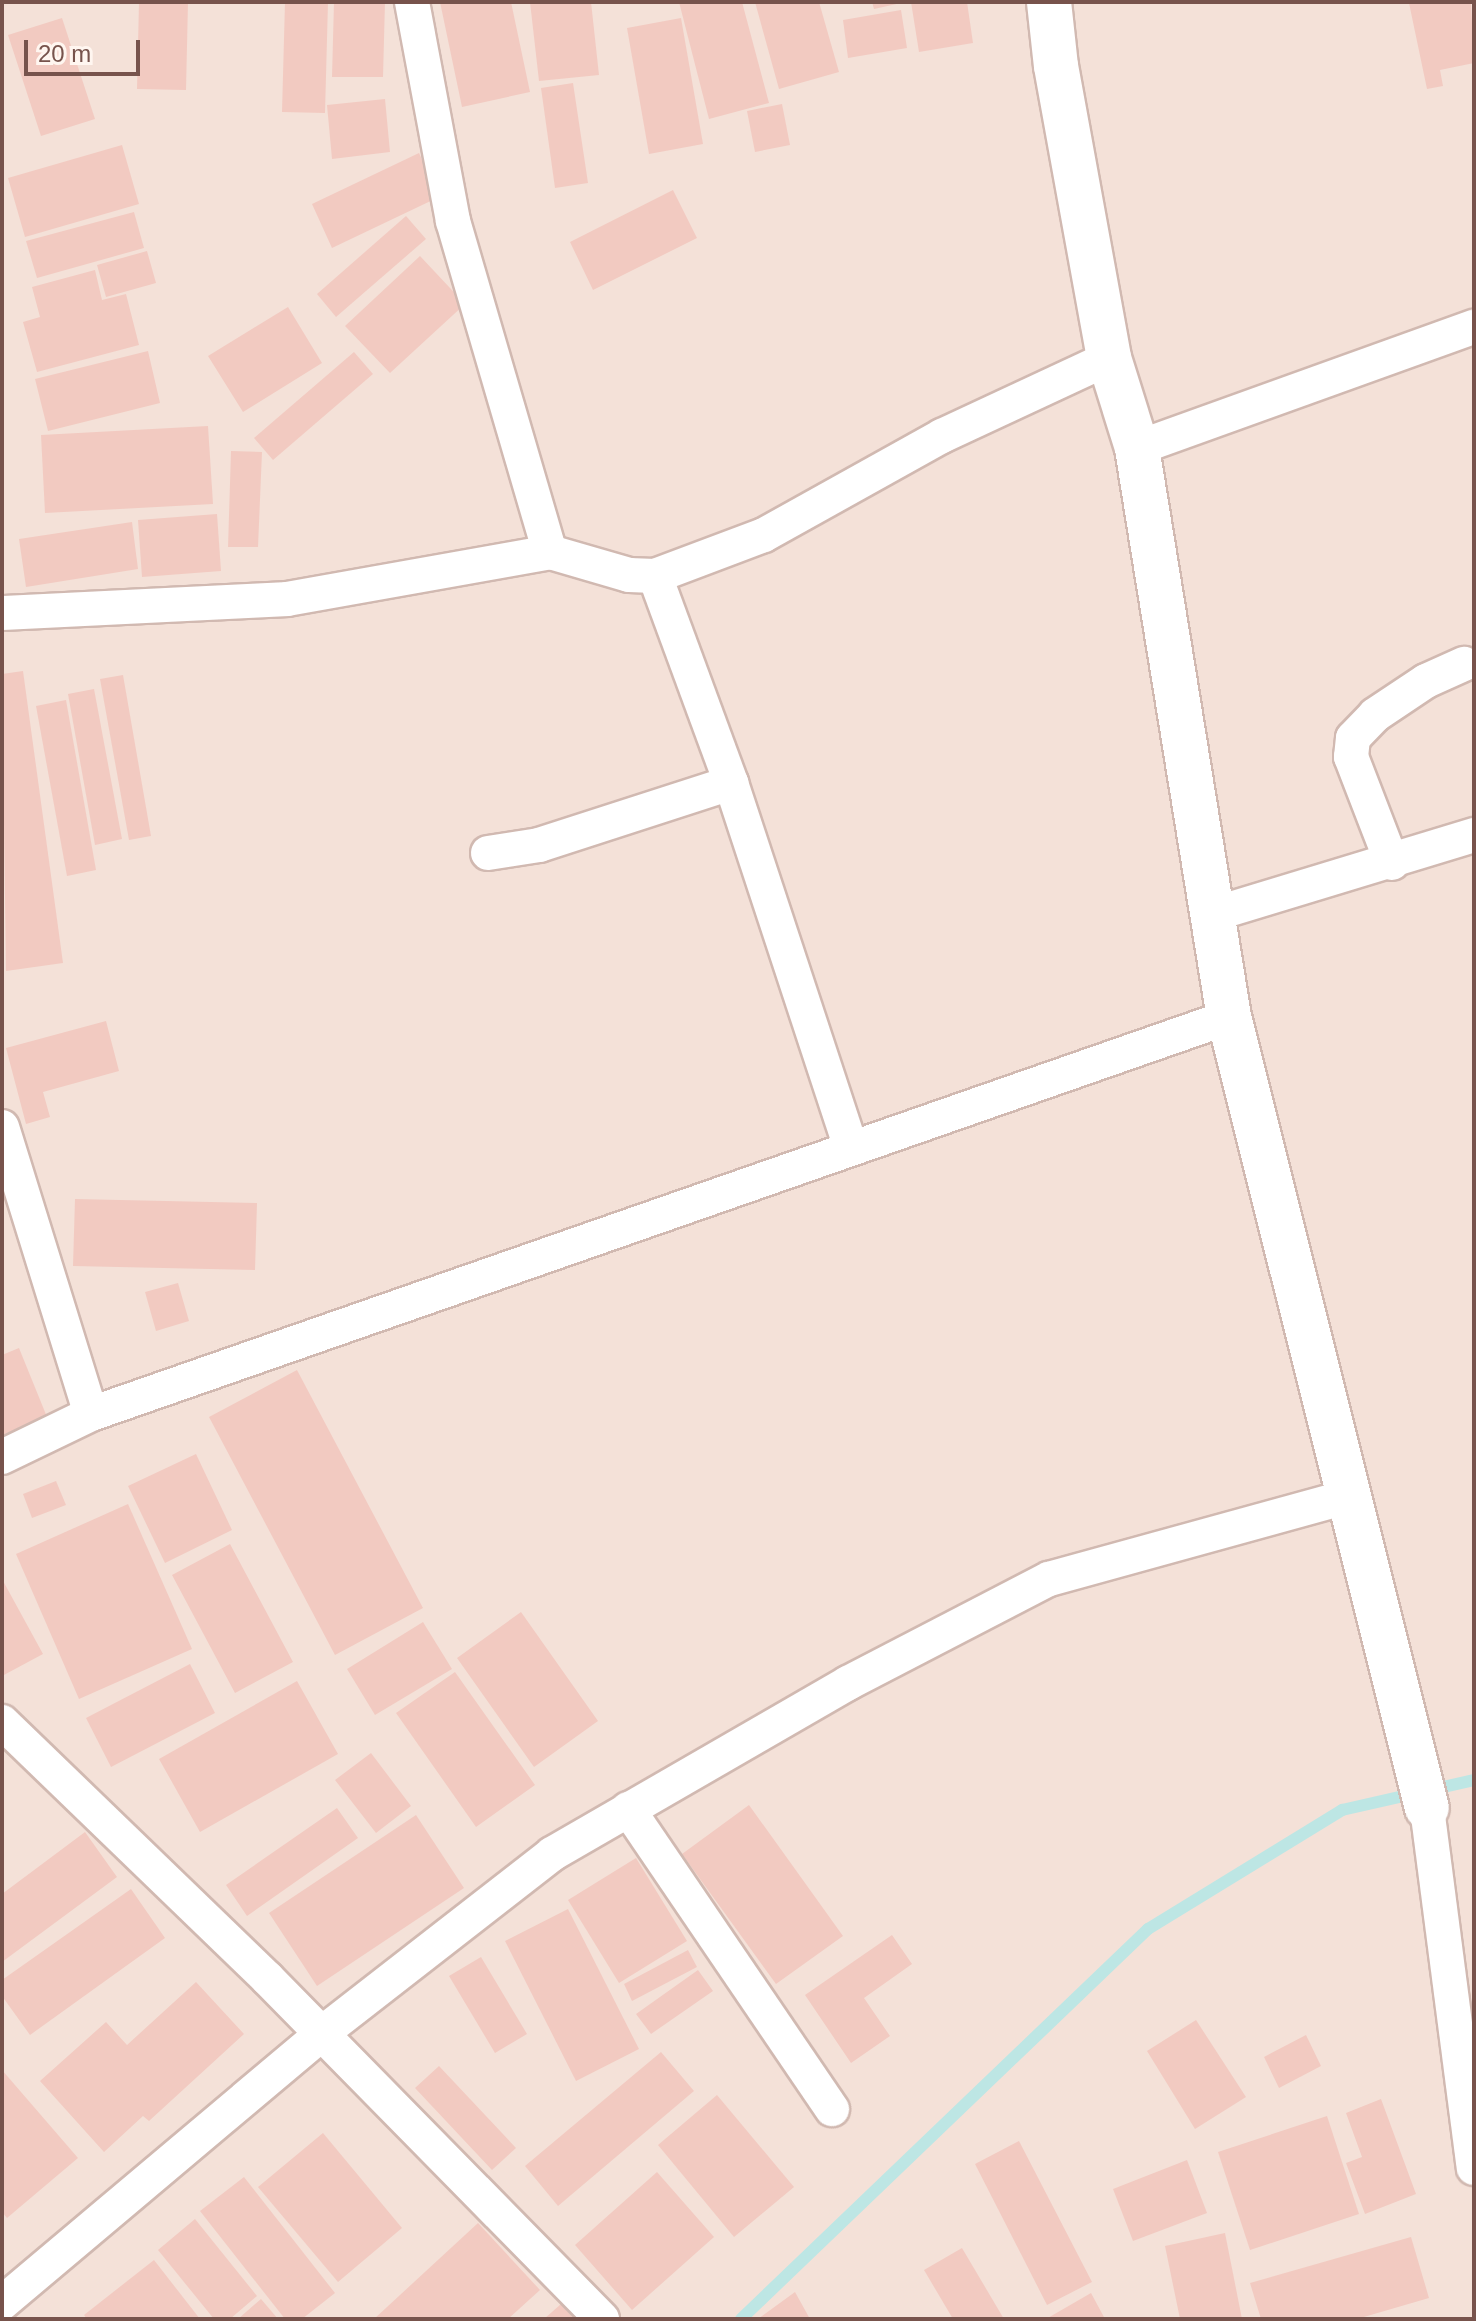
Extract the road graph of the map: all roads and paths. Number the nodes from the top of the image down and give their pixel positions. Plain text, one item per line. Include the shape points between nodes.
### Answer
1 (412, 2) edge
2 (1049, 2) edge
3 (1474, 327) edge
4 (1109, 358) junction
5 (1137, 448) junction
6 (550, 552) junction
7 (655, 576) junction
8 (2, 613) edge
9 (1464, 664) dead end
10 (731, 783) junction
11 (1474, 835) edge
12 (488, 853) dead end
13 (1392, 863) junction
14 (1214, 914) junction
15 (1229, 1017) junction
16 (2, 1127) edge
17 (850, 1145) junction
18 (91, 1414) junction
19 (2, 1457) edge
20 (1347, 1497) junction
21 (2, 1722) edge
22 (1427, 1808) joint
23 (628, 1809) junction
24 (321, 2034) junction
25 (832, 2109) dead end
26 (1474, 2168) edge
27 (2, 2303) edge
28 (602, 2319) edge

1 - 6 street via 453,221
2 - 4 street
3 - 5 street
4 - 5 street
4 - 7 street via 942,436 764,535
5 - 14 street
6 - 7 street via 629,575
6 - 8 street via 287,599
7 - 10 street
9 - 13 street via 1426,681 1375,715 1353,738 1351,757
10 - 12 street via 539,845
10 - 17 street
11 - 13 street
13 - 14 street
14 - 15 street
15 - 17 street
15 - 20 street
16 - 18 street
17 - 18 street via 491,1278
18 - 19 street
20 - 22 street
20 - 23 street via 1049,1579 848,1683
21 - 24 street
22 - 26 street
23 - 24 street via 552,1854
23 - 25 street
24 - 27 street
24 - 28 street

